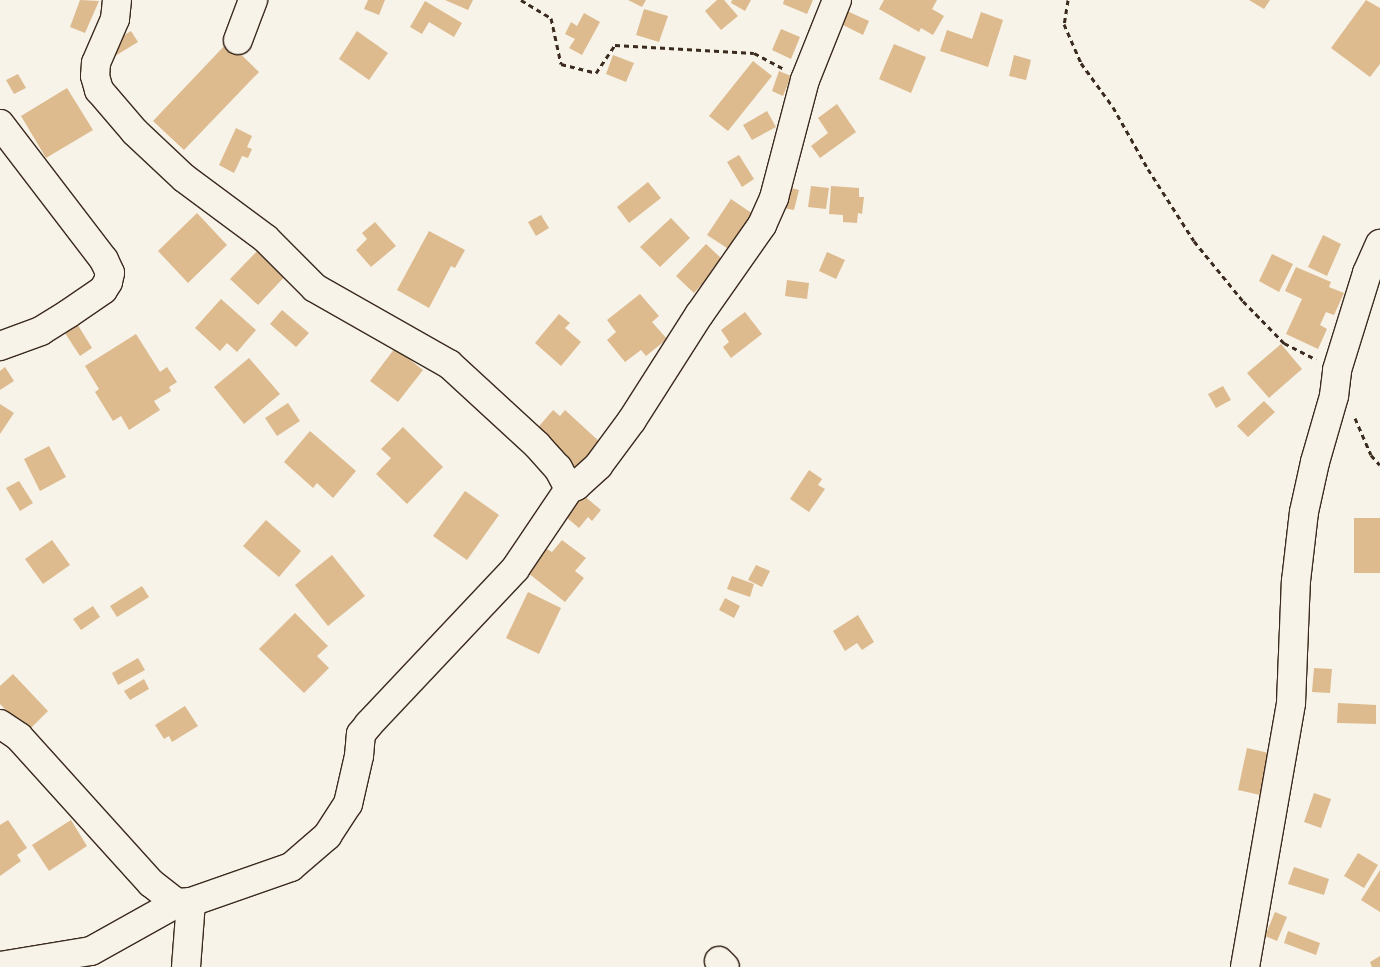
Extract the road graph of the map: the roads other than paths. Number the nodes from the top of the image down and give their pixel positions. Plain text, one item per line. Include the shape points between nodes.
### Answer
1 (117, 0) edge
2 (253, 0) edge
3 (837, 0) edge
4 (238, 40) dead end
5 (0, 124) edge
6 (1380, 244) edge
7 (0, 346) edge
8 (569, 489) junction
9 (0, 724) edge
10 (184, 902) junction
11 (0, 966) edge
12 (186, 967) edge
13 (1244, 967) edge

1 - 8 street via 115,19 96,63 95,76 99,90 135,132 184,178 266,239 315,288 449,364 537,445 558,468
2 - 4 street
3 - 8 street via 805,80 774,198 762,225 698,315 632,420 598,466
5 - 7 street via 104,260 110,273 103,290 68,314 41,331
6 - 13 street via 1367,274 1336,383 1304,512 1296,581 1291,703
8 - 10 street via 515,569 361,734 348,804 327,836 291,867
9 - 10 street via 19,737 145,876
10 - 11 street via 91,951
10 - 12 street

